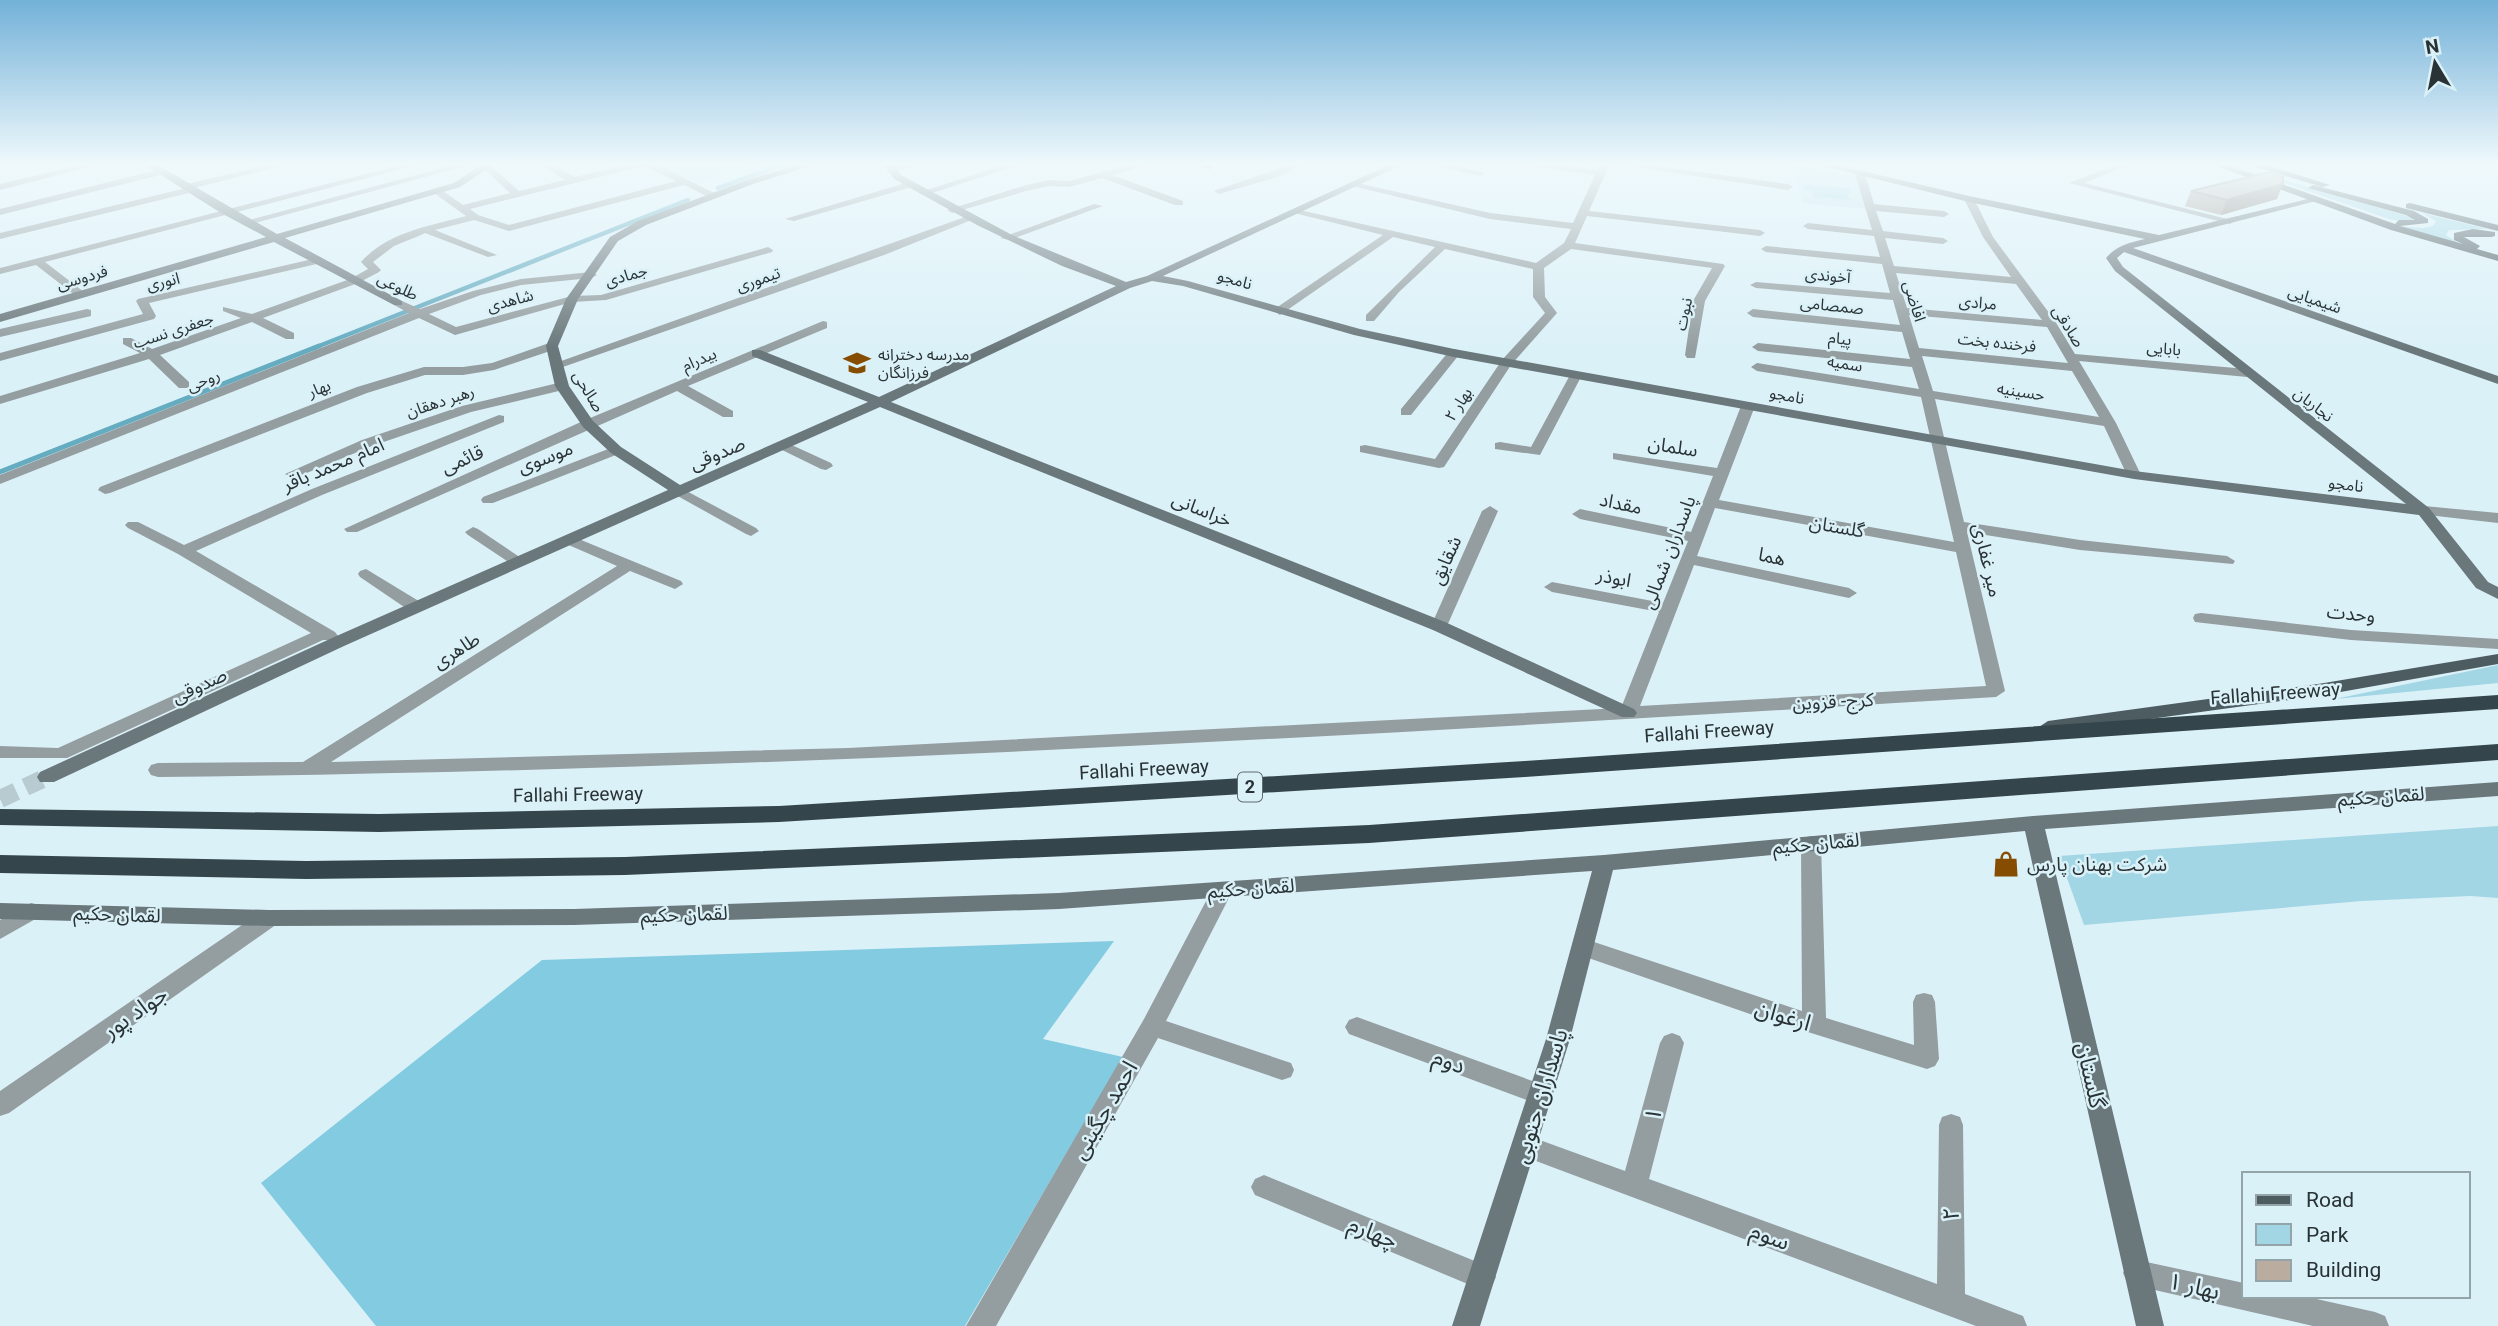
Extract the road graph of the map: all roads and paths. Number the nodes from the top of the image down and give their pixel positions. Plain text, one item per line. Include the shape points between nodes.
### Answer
1 (44, 225) edge
2 (173, 225) edge
3 (253, 225) edge
4 (322, 225) edge
5 (446, 225) edge
6 (496, 225) edge
7 (524, 225) edge
8 (639, 225) edge
9 (954, 225) edge
10 (980, 225) edge
11 (1043, 225) edge
12 (1267, 225) edge
13 (1348, 225) edge
14 (1562, 225) edge
15 (1688, 225) edge
16 (1876, 225) edge
17 (1982, 225) edge
18 (2095, 225) edge
19 (2217, 225) edge
20 (2388, 225) edge
21 (1808, 226) dead end
22 (1579, 227) joint
23 (425, 230) junction
24 (1760, 233) dead end
25 (1390, 235) junction
26 (1879, 235) junction
27 (0, 236) edge
28 (2498, 236) edge
29 (278, 238) junction
30 (1005, 238) junction
31 (2164, 239) junction
32 (1943, 241) dead end
33 (1569, 245) junction
34 (1442, 246) junction
35 (2122, 248) junction
36 (1766, 249) dead end
37 (768, 250) dead end
38 (492, 255) dead end
39 (2498, 256) edge
40 (1196, 258) junction
41 (38, 261) junction
42 (317, 261) junction
43 (1888, 265) junction
44 (1538, 267) junction
45 (0, 271) edge
46 (591, 275) junction
47 (1151, 278) junction
48 (354, 281) junction
49 (2019, 281) junction
50 (1184, 283) junction
51 (1756, 285) dead end
52 (1126, 286) junction
53 (80, 294) junction
54 (1898, 297) junction
55 (572, 299) junction
56 (227, 309) dead end
57 (1280, 311) junction
58 (1902, 311) junction
59 (87, 313) dead end
60 (419, 313) junction
61 (1753, 313) dead end
62 (4, 316) edge
63 (256, 318) junction
64 (1370, 318) dead end
65 (2051, 324) junction
66 (823, 325) dead end
67 (1907, 329) junction
68 (455, 331) joint
69 (0, 333) edge
70 (290, 336) dead end
71 (128, 341) dead end
72 (552, 346) junction
73 (1758, 347) dead end
74 (151, 354) junction
75 (756, 354) junction
76 (1454, 354) junction
77 (1691, 355) dead end
78 (0, 357) edge
79 (1916, 358) junction
80 (2077, 362) junction
81 (1506, 363) junction
82 (556, 365) junction
83 (1757, 367) dead end
84 (2247, 373) junction
85 (1576, 375) junction
86 (2498, 380) edge
87 (184, 385) dead end
88 (562, 386) junction
89 (678, 386) junction
90 (1927, 394) junction
91 (0, 400) edge
92 (880, 402) junction
93 (1748, 406) junction
94 (1406, 412) dead end
95 (728, 414) dead end
96 (499, 419) dead end
97 (2109, 423) junction
98 (588, 424) junction
99 (1937, 438) junction
100 (783, 445) junction
101 (1500, 446) dead end
102 (1365, 449) dead end
103 (617, 450) junction
104 (1618, 456) dead end
105 (826, 466) dead end
106 (1721, 473) junction
107 (292, 474) dead end
108 (2134, 475) junction
109 (0, 480) edge
110 (105, 490) dead end
111 (679, 491) junction
112 (488, 500) dead end
113 (1710, 503) junction
114 (1490, 511) dead end
115 (2424, 511) junction
116 (1580, 514) dead end
117 (2498, 518) edge
118 (133, 525) dead end
119 (1959, 526) junction
120 (352, 529) dead end
121 (751, 531) dead end
122 (473, 532) dead end
123 (1696, 538) junction
124 (569, 540) junction
125 (1964, 549) junction
126 (184, 551) junction
127 (1688, 559) junction
128 (2227, 561) dead end
129 (519, 562) junction
130 (629, 565) junction
131 (366, 574) dead end
132 (675, 584) dead end
133 (1552, 587) dead end
134 (1849, 593) dead end
135 (2498, 594) edge
136 (416, 607) junction
137 (1668, 609) junction
138 (2201, 618) dead end
139 (1439, 626) junction
140 (331, 637) junction
141 (2498, 644) edge
142 (2498, 659) edge
143 (1996, 691) joint
144 (2498, 702) edge
145 (1628, 713) junction
146 (1951, 740) junction
147 (0, 751) edge
148 (2498, 752) edge
149 (158, 770) dead end
150 (305, 770) junction
151 (47, 777) tunnel mouth
152 (2498, 789) edge
153 (0, 817) edge
154 (2033, 823) junction
155 (1811, 843) junction
156 (1604, 863) junction
157 (0, 864) edge
158 (1222, 890) junction
159 (0, 911) edge
160 (31, 911) junction
161 (269, 918) junction
162 (0, 931) edge
163 (1585, 948) junction
164 (1924, 1002) dead end
165 (1814, 1025) junction
166 (1152, 1026) junction
167 (1357, 1027) dead end
168 (1672, 1043) dead end
169 (1282, 1070) dead end
170 (1540, 1094) junction
171 (0, 1105) edge
172 (1951, 1125) dead end
173 (1526, 1146) junction
174 (1634, 1186) junction
175 (1264, 1187) dead end
176 (2137, 1273) junction
177 (1482, 1277) junction
178 (2242, 1296) edge
179 (2249, 1298) edge
180 (1951, 1303) junction
181 (980, 1326) edge
182 (1466, 1326) edge
183 (2013, 1326) edge
184 (2150, 1326) edge
185 (2375, 1326) edge

1 - 27 street
2 - 41 street
3 - 29 street, طلوعی
4 - 29 street, فردوسی
5 - 23 street
6 - 7 street via 509,229
8 - 46 street via 614,239
9 - 82 street, تیموری
10 - 30 street
11 - 30 street
12 - 40 street, صدوقی
13 - 25 street
14 - 22 street
15 - 24 street
16 - 26 street, افاضی
17 - 49 street, صادقی
18 - 31 street
19 - 31 street
20 - 39 main road
21 - 26 street
22 - 33 street
23 - 38 street
23 - 48 street via 375,253 368,262 375,270
25 - 34 street
25 - 57 street
26 - 32 street
26 - 43 street, افاضی
28 - 39 main road via 2458,235
29 - 42 street, طلوعی
29 - 53 street, فردوسی
30 - 52 street
31 - 35 street
33 - 44 street
33 - 77 street, نبوت via 1719,266 1699,301
34 - 44 street
34 - 64 street
35 - 84 street, نجاریان via 2111,257 2119,269
35 - 86 street, شیمیایی
36 - 43 street
37 - 55 street, جمادی via 602,298
40 - 47 street, صدوقی
40 - 50 street via 1183,274
41 - 45 street
41 - 53 street
42 - 48 street, طلوعی
42 - 78 street, انوری via 142,301 150,316
43 - 49 street
43 - 54 street, افاضی
44 - 81 street, بهار ۲ via 1539,297 1550,313
46 - 55 street
46 - 60 street, روحی via 521,282
47 - 50 street, نامجو
47 - 52 street, صدوقی
48 - 60 street, طلوعی
48 - 63 street, جعفری نسب
49 - 65 street, صادقی
50 - 57 street, نامجو
51 - 54 street, آخوندی
52 - 92 street, صدوقی
53 - 62 street, فردوسی
54 - 58 street, افاضی
55 - 68 street, شاهدی
55 - 72 street
56 - 63 street
57 - 76 street, نامجو
58 - 65 street, مرادی
58 - 67 street, افاضی
59 - 69 street
60 - 68 street, طلوعی
60 - 109 street, روحی
61 - 67 street, صمصامی
63 - 70 street
63 - 74 street, جعفری نسب
65 - 80 street, صادقی
66 - 75 street, بیدرام
67 - 79 street, افاضی
71 - 74 street
72 - 82 street, صالحی
72 - 110 street, بهار via 494,366 424,371 362,390
73 - 79 street, پیام
74 - 87 street
74 - 91 street, جعفری نسب
75 - 89 street, بیدرام
75 - 92 street, خراسانی
76 - 81 street, نامجو
76 - 94 street
79 - 80 street, فرخنده بخت
79 - 90 street, افاضی
80 - 84 street, بابایی
80 - 97 street, صادقی
81 - 85 street, نامجو
81 - 102 street, بهار ۲ via 1439,464
82 - 88 street, صالحی
83 - 90 street, سمیه
84 - 115 street, نجاریان
85 - 93 street, نامجو
85 - 101 street via 1535,452
88 - 98 street, صالحی
88 - 107 street, رهبر دهقان via 467,409
89 - 95 street
89 - 98 street, بیدرام
90 - 97 street, حسینیه
90 - 99 street, افاضی
92 - 100 street, صدوقی
92 - 139 street, خراسانی
93 - 99 street, نامجو
93 - 106 street, پاسداران شمالی
96 - 126 street, امام محمد باقر
97 - 108 street, صادقی
98 - 103 street, صالحی
98 - 120 street, قائمی
99 - 108 street, نامجو
99 - 119 street, میر غفاری
100 - 105 street
100 - 111 street, صدوقی
103 - 111 street, صالحی
103 - 112 street, موسوی
104 - 106 street, سلمان
106 - 113 street, پاسداران شمالی
108 - 115 street, نامجو
111 - 121 street
111 - 124 street, صدوقی
113 - 123 street, پاسداران شمالی
113 - 125 street, گلستان
114 - 139 street, شقایق
115 - 117 street
115 - 135 street, نجاریان via 2474,576
116 - 123 street, مقداد
118 - 126 street
119 - 125 street, میر غفاری
119 - 128 street
122 - 129 street
123 - 127 street, پاسداران شمالی
124 - 129 street, صدوقی
124 - 130 street
125 - 143 street, میر غفاری
126 - 140 street
127 - 134 street, هما
127 - 137 street, پاسداران شمالی
129 - 136 street, صدوقی
130 - 132 street
130 - 150 street, طاهری
131 - 136 street
133 - 137 street, ابوذر
136 - 140 street, صدوقی
137 - 145 street, پاسداران شمالی
138 - 141 street, وحدت via 2351,635
139 - 145 street, خراسانی
140 - 147 street via 60,754
140 - 151 street, صدوقی
142 - 146 main road via 2318,690
143 - 145 street, کرج- قزوین
144 - 146 highway, Fallahi Freeway / 2
145 - 150 street, کرج- قزوین via 1182,740
146 - 153 highway, Fallahi Freeway / 2 via 779,814 379,822
148 - 157 highway via 1369,834 625,866 306,870
149 - 150 street, کرج- قزوین
152 - 154 street, لقمان حکیم
154 - 155 street, لقمان حکیم
154 - 176 street, گلستان
155 - 156 street, لقمان حکیم
155 - 165 street
156 - 158 street, لقمان حکیم
156 - 163 street, پاسداران جنوبی
158 - 161 street, لقمان حکیم via 881,908 574,917
158 - 166 street, احمد چگینی
159 - 160 street, لقمان حکیم
160 - 161 street, لقمان حکیم
160 - 162 street
161 - 171 street, جواد پور
163 - 165 street, ارغوان
163 - 170 street, پاسداران جنوبی
164 - 165 street, ارغوان via 1927,1059
166 - 169 street
166 - 181 street, احمد چگینی
167 - 170 street, دوم
168 - 174 street, ۱
170 - 173 street, پاسداران جنوبی
172 - 180 street, ۲
173 - 174 street, سوم
173 - 177 street, پاسداران جنوبی
174 - 180 street, سوم
175 - 177 street, چهارم
176 - 178 street, بهار ۱
176 - 184 street, گلستان
177 - 182 street, پاسداران جنوبی
179 - 185 street, بهار ۱
180 - 183 street, سوم

